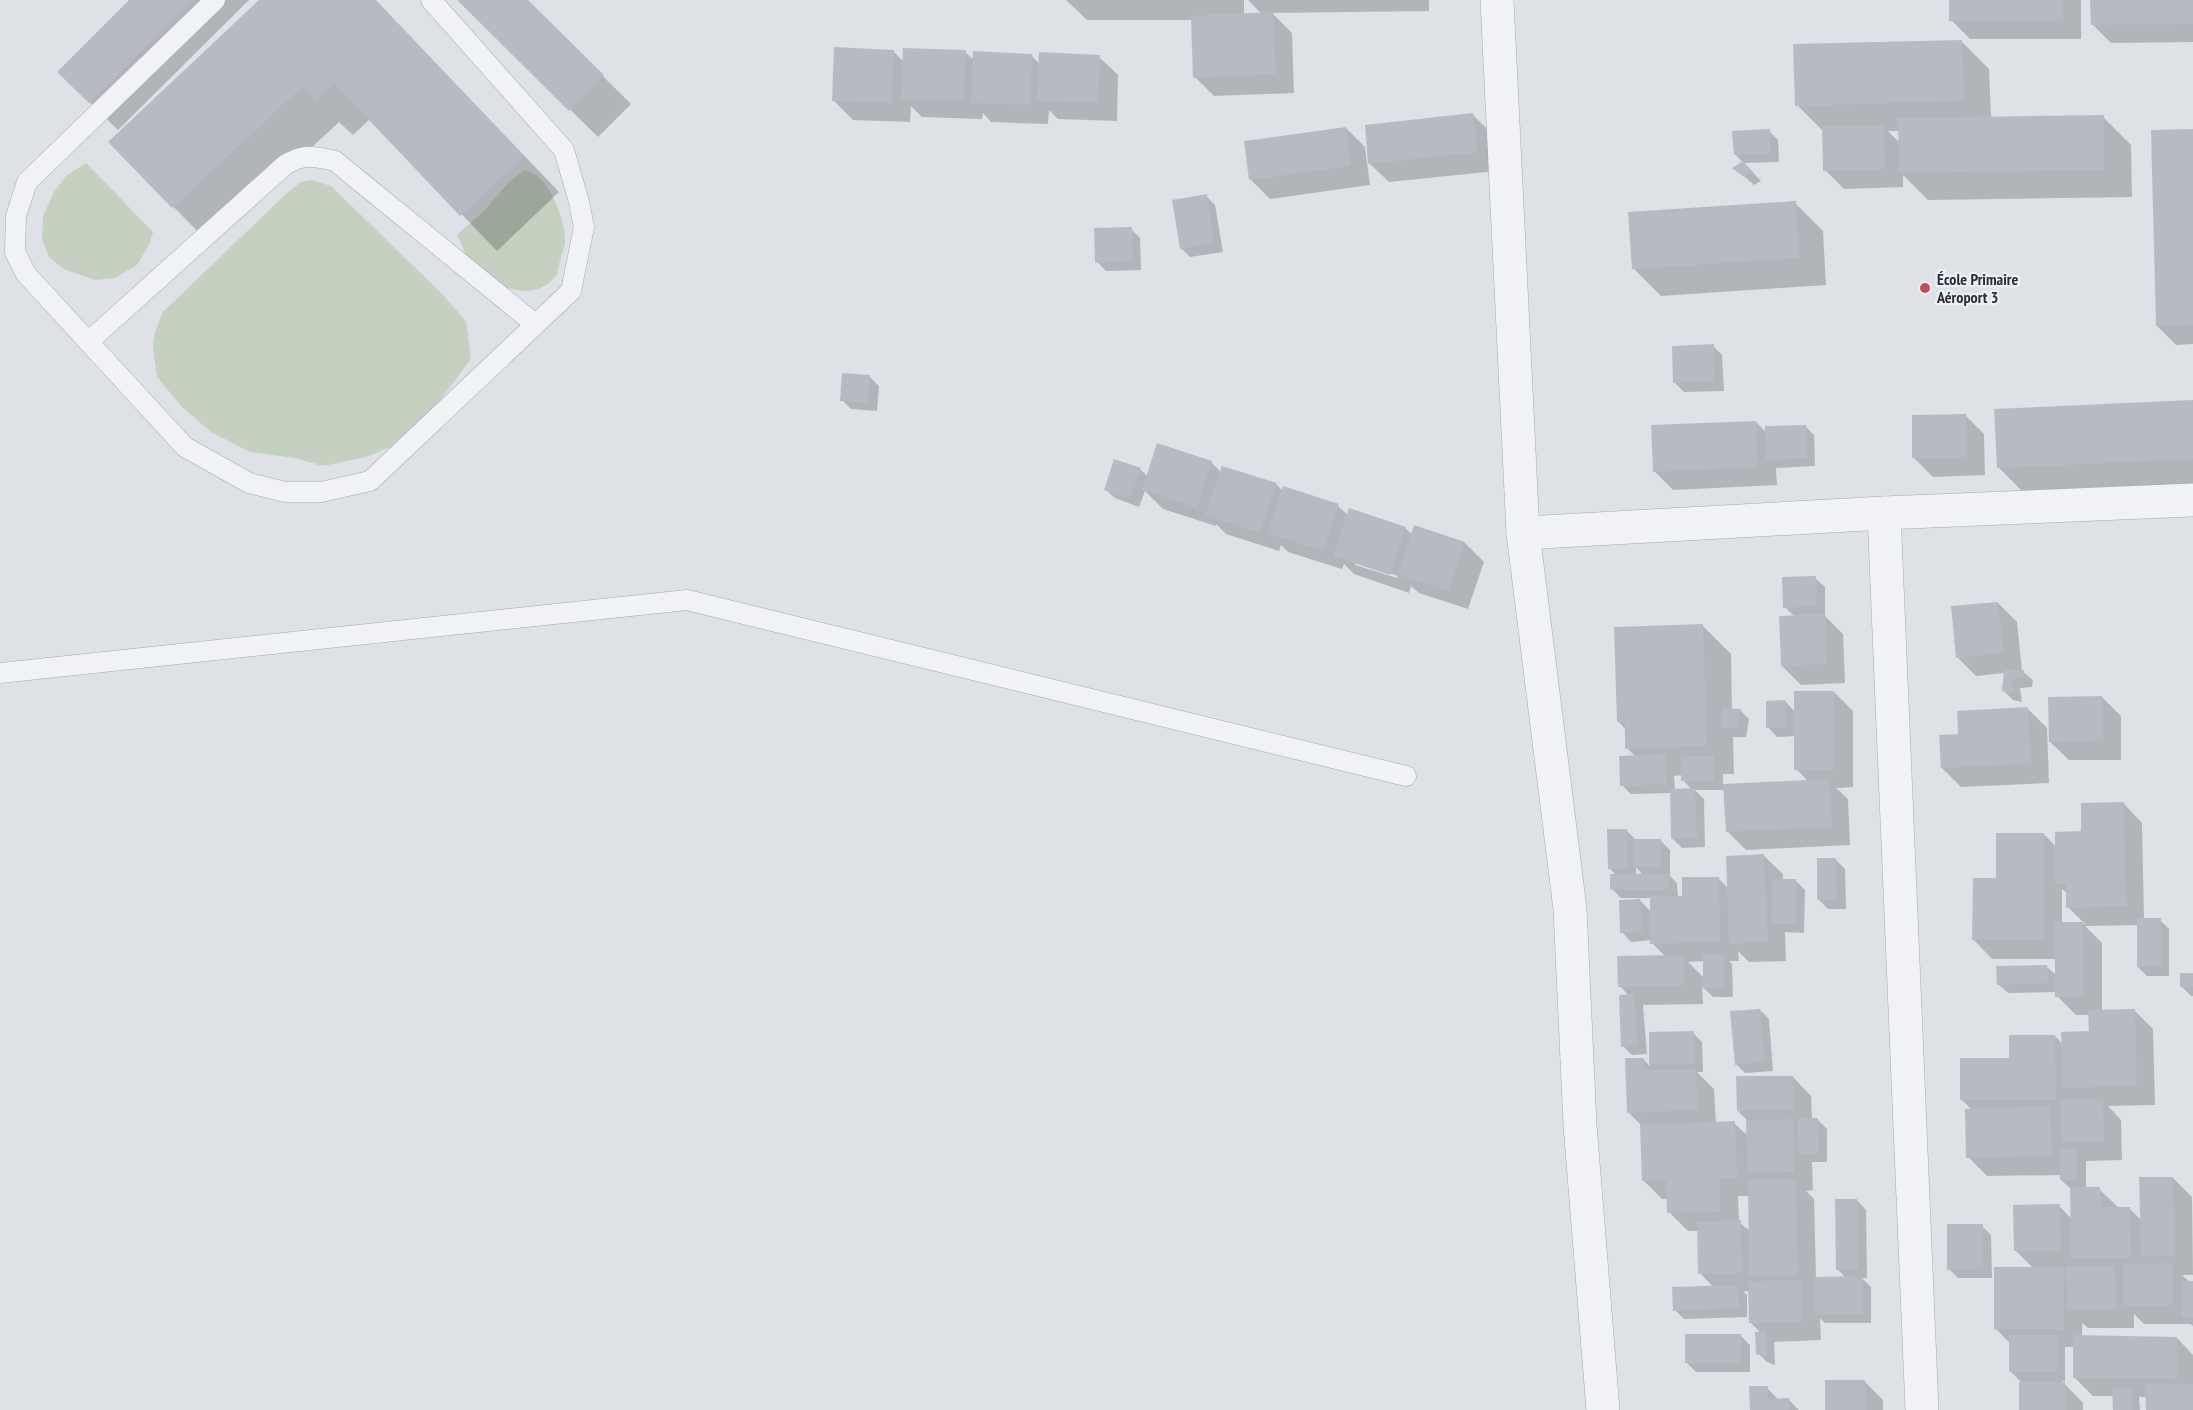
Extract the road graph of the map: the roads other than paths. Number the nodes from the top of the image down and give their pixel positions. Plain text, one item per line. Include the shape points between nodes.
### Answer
1 (215, 0) edge
2 (430, 0) edge
3 (1497, 0) edge
4 (536, 324) junction
5 (88, 342) junction
6 (2193, 500) edge
7 (1884, 513) junction
8 (1523, 533) junction
9 (0, 673) edge
10 (1406, 776) dead end
11 (1603, 1410) edge
12 (1922, 1410) edge

1 - 5 lane via 27,182 16,216 15,252 26,274
2 - 4 lane via 564,150 584,226 571,291
3 - 8 street
4 - 5 lane via 370,481 321,492 285,492 249,483 185,447
4 - 5 lane via 335,161 314,156 297,158 285,165
6 - 7 street
7 - 8 street
7 - 12 street
8 - 11 street via 1570,909 1580,1125
9 - 10 lane via 687,600

